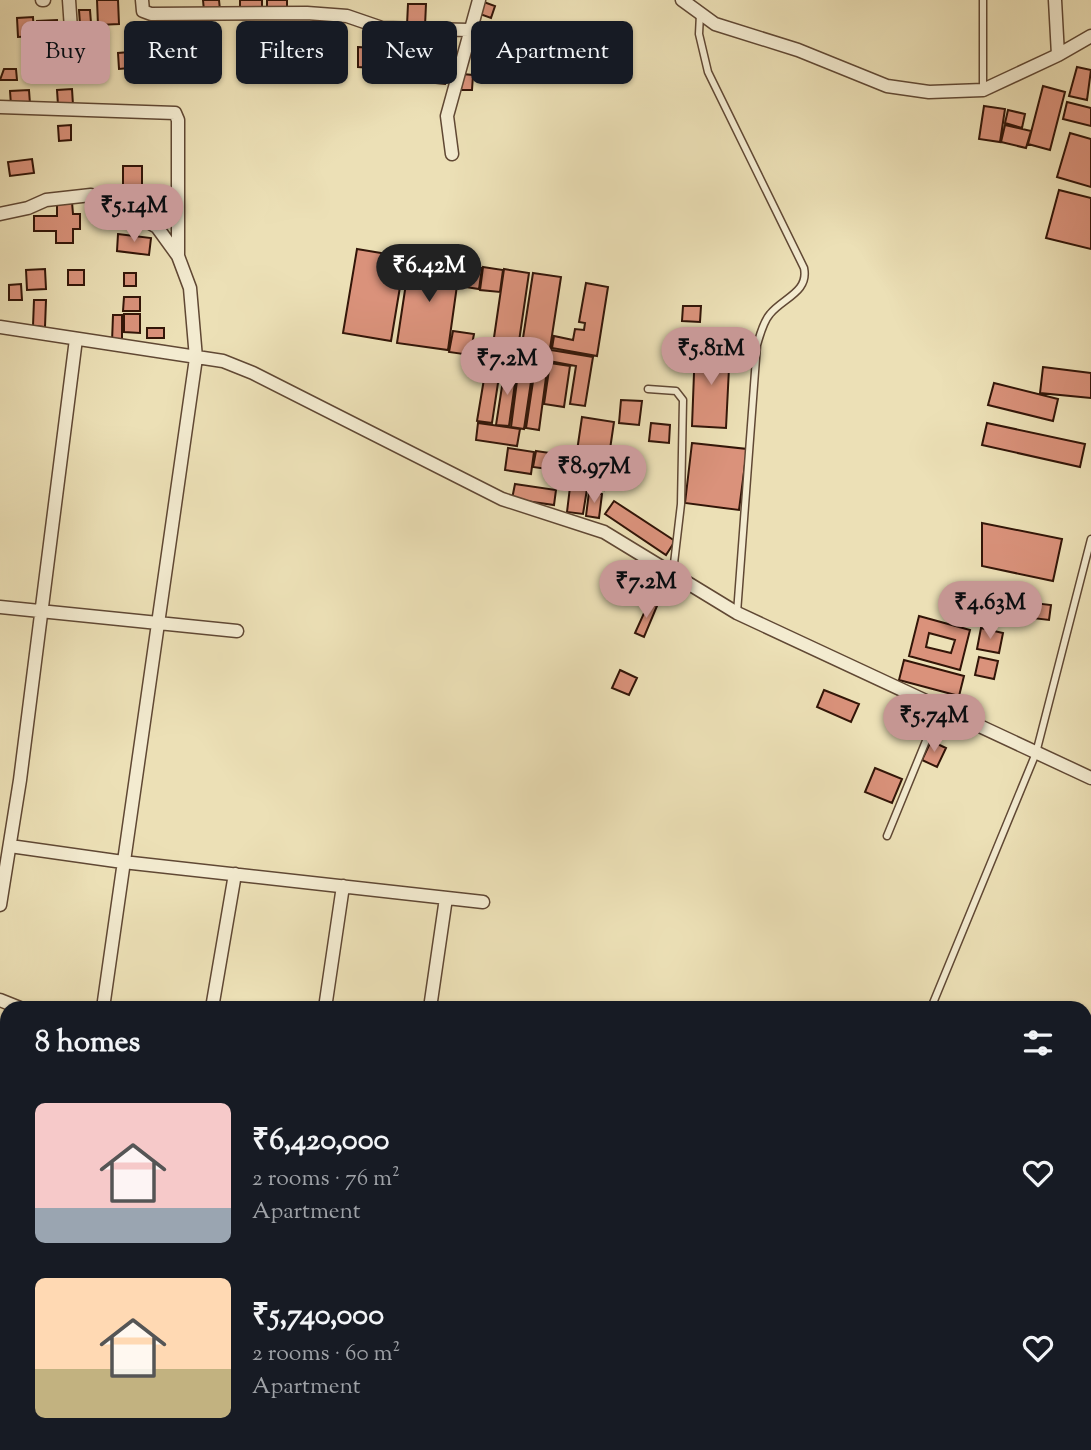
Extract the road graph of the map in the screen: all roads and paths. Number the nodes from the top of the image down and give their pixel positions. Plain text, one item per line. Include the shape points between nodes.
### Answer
1 (69, 0) edge
2 (142, 0) edge
3 (479, 0) edge
4 (682, 0) edge
5 (983, 0) edge
6 (1055, 0) edge
7 (266, 6) edge
8 (307, 7) edge
9 (700, 13) junction
10 (70, 21) edge
11 (469, 30) junction
12 (1091, 36) edge
13 (1058, 55) junction
14 (983, 90) junction
15 (0, 107) edge
16 (452, 154) dead end
17 (0, 214) edge
18 (178, 256) junction
19 (0, 327) edge
20 (76, 339) junction
21 (195, 358) junction
22 (648, 389) dead end
23 (1091, 538) edge
24 (673, 572) junction
25 (0, 607) edge
26 (41, 610) junction
27 (737, 613) junction
28 (158, 621) junction
29 (237, 631) dead end
30 (939, 709) junction
31 (1036, 753) junction
32 (1091, 778) edge
33 (887, 836) dead end
34 (10, 846) junction
35 (123, 862) junction
36 (235, 874) junction
37 (342, 886) junction
38 (446, 898) junction
39 (483, 902) dead end
40 (0, 905) edge
41 (104, 1001) edge
42 (213, 1001) edge
43 (326, 1001) edge
44 (431, 1001) edge
45 (934, 1001) edge

1 - 10 street
2 - 7 street via 143,11 151,14
3 - 11 street
4 - 9 street
5 - 14 lane
6 - 13 street
7 - 8 street
8 - 11 street via 382,28
9 - 14 street via 715,24 798,50 887,86 929,92
9 - 27 lane via 699,34 708,72 806,277 798,291 767,317 757,345
11 - 16 street via 447,116
12 - 13 street
13 - 14 street
15 - 18 street via 175,113
17 - 18 street via 46,200 90,195 107,199 158,227
18 - 21 street via 190,288
19 - 20 street
20 - 21 street
20 - 26 street
21 - 24 street via 223,361 253,373 502,499 590,526
21 - 28 street
22 - 24 lane via 676,391 683,400 681,504
23 - 31 lane
24 - 27 street
25 - 26 street
26 - 28 street
26 - 34 street
27 - 30 street
28 - 29 street
28 - 35 street
30 - 31 street
30 - 33 lane
31 - 32 street
31 - 45 lane
34 - 35 street
34 - 40 street
35 - 36 street
35 - 41 street
36 - 37 street
36 - 42 street
37 - 38 street
37 - 43 street
38 - 39 street
38 - 44 street

